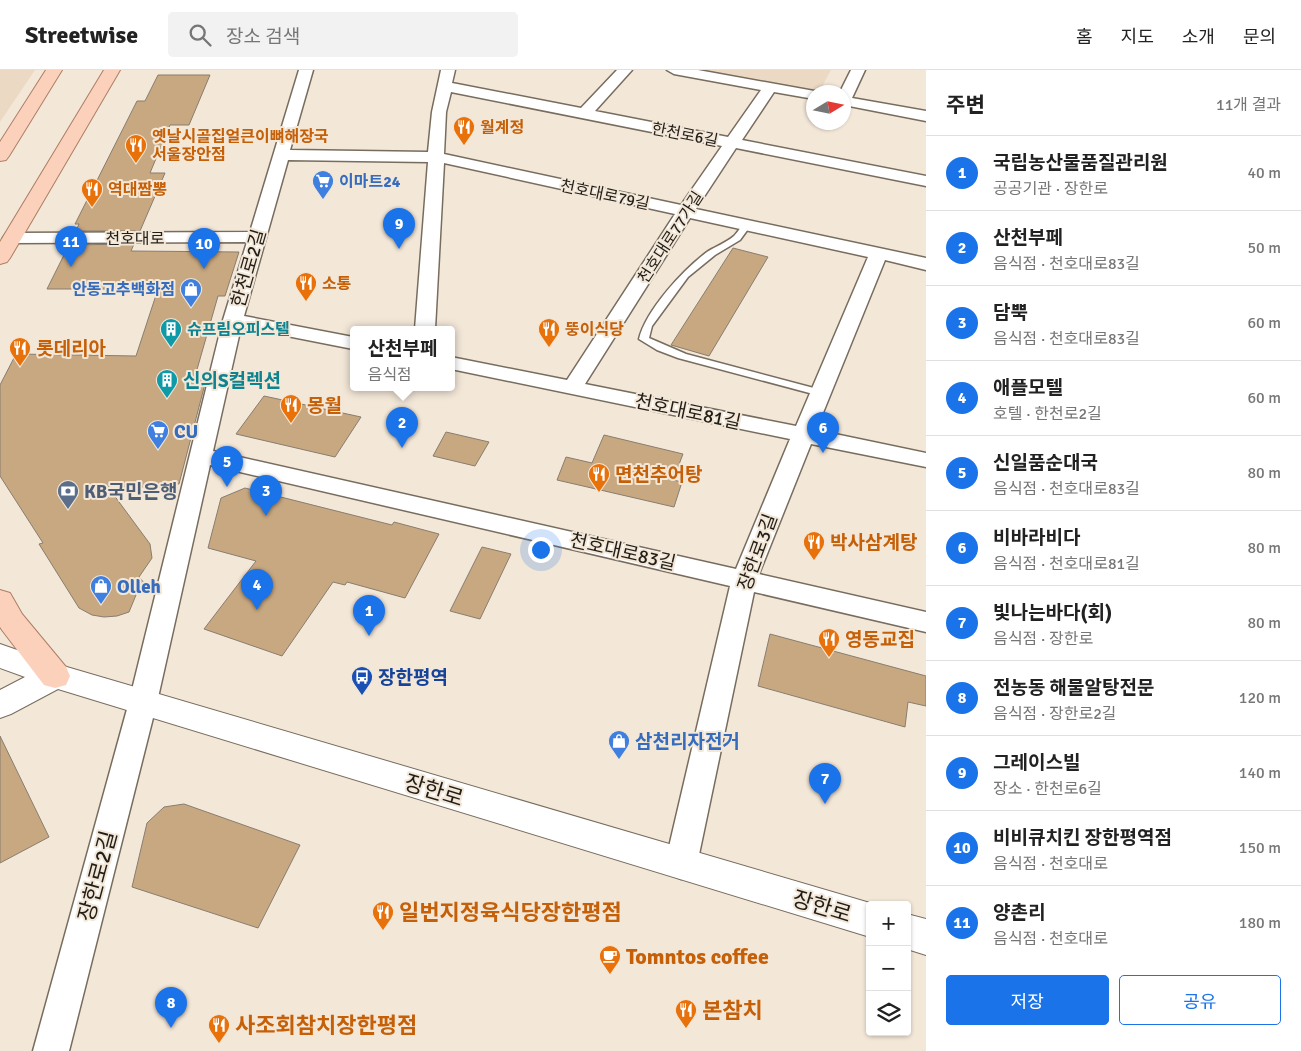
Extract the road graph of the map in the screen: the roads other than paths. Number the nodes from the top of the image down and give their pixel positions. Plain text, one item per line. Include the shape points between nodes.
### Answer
1 (54, 70) edge
2 (112, 70) edge
3 (306, 70) edge
4 (625, 70) edge
5 (674, 70) edge
6 (858, 70) edge
7 (446, 78) edge
8 (851, 85) edge
9 (770, 87) junction
10 (806, 94) edge
11 (851, 101) edge
12 (584, 114) junction
13 (926, 116) edge
14 (732, 144) junction
15 (281, 155) junction
16 (0, 156) edge
17 (436, 157) junction
18 (926, 181) edge
19 (686, 211) junction
20 (746, 224) junction
21 (257, 237) junction
22 (12, 238) junction
23 (878, 254) junction
24 (0, 258) edge
25 (926, 264) edge
26 (234, 320) junction
27 (425, 326) edge
28 (350, 342) edge
29 (455, 364) edge
30 (572, 388) junction
31 (821, 393) junction
32 (804, 435) junction
33 (202, 456) junction
34 (926, 460) edge
35 (744, 579) junction
36 (0, 601) edge
37 (926, 622) edge
38 (0, 656) edge
39 (55, 676) junction
40 (143, 702) junction
41 (0, 705) edge
42 (682, 864) junction
43 (866, 919) edge
44 (911, 933) edge
45 (926, 937) edge
46 (51, 1051) edge

1 - 16 main road
2 - 22 main road
3 - 15 street, 한천로2길
4 - 12 street
5 - 9 street
6 - 8 street
7 - 12 street, 한천로6길
7 - 17 street, 한천로6길 via 439,112
9 - 10 street
9 - 14 street, 천호대로77가길
11 - 13 street
12 - 14 street, 한천로6길
14 - 18 street, 한천로6길
14 - 19 street, 천호대로77가길
15 - 17 street, 천호대로79길
15 - 21 street, 한천로2길
17 - 19 street, 천호대로79길
17 - 27 street, 한천로6길
19 - 20 street, 천호대로79길
19 - 30 street, 천호대로77가길
20 - 23 street, 천호대로79길
20 - 31 lane via 737,238 685,275 647,326 644,339 682,356
21 - 22 street, 천호대로
21 - 26 street, 한천로2길
22 - 24 main road
23 - 25 street, 천호대로79길
23 - 31 street, 장한로3길
26 - 28 street
26 - 33 street, 한천로2길
29 - 30 street, 천호대로81길
30 - 32 street, 천호대로81길
31 - 32 street, 장한로3길
32 - 34 street, 천호대로81길
32 - 35 street, 장한로3길
33 - 35 street, 천호대로83길
33 - 40 street, 한천로2길
35 - 37 street, 천호대로83길
35 - 42 street, 장한로3길
36 - 39 main road via 12,622
38 - 39 street, 장한로
39 - 40 street, 장한로
39 - 41 street
40 - 42 street, 장한로
40 - 46 street, 장한로2길
42 - 43 street, 장한로
44 - 45 street

